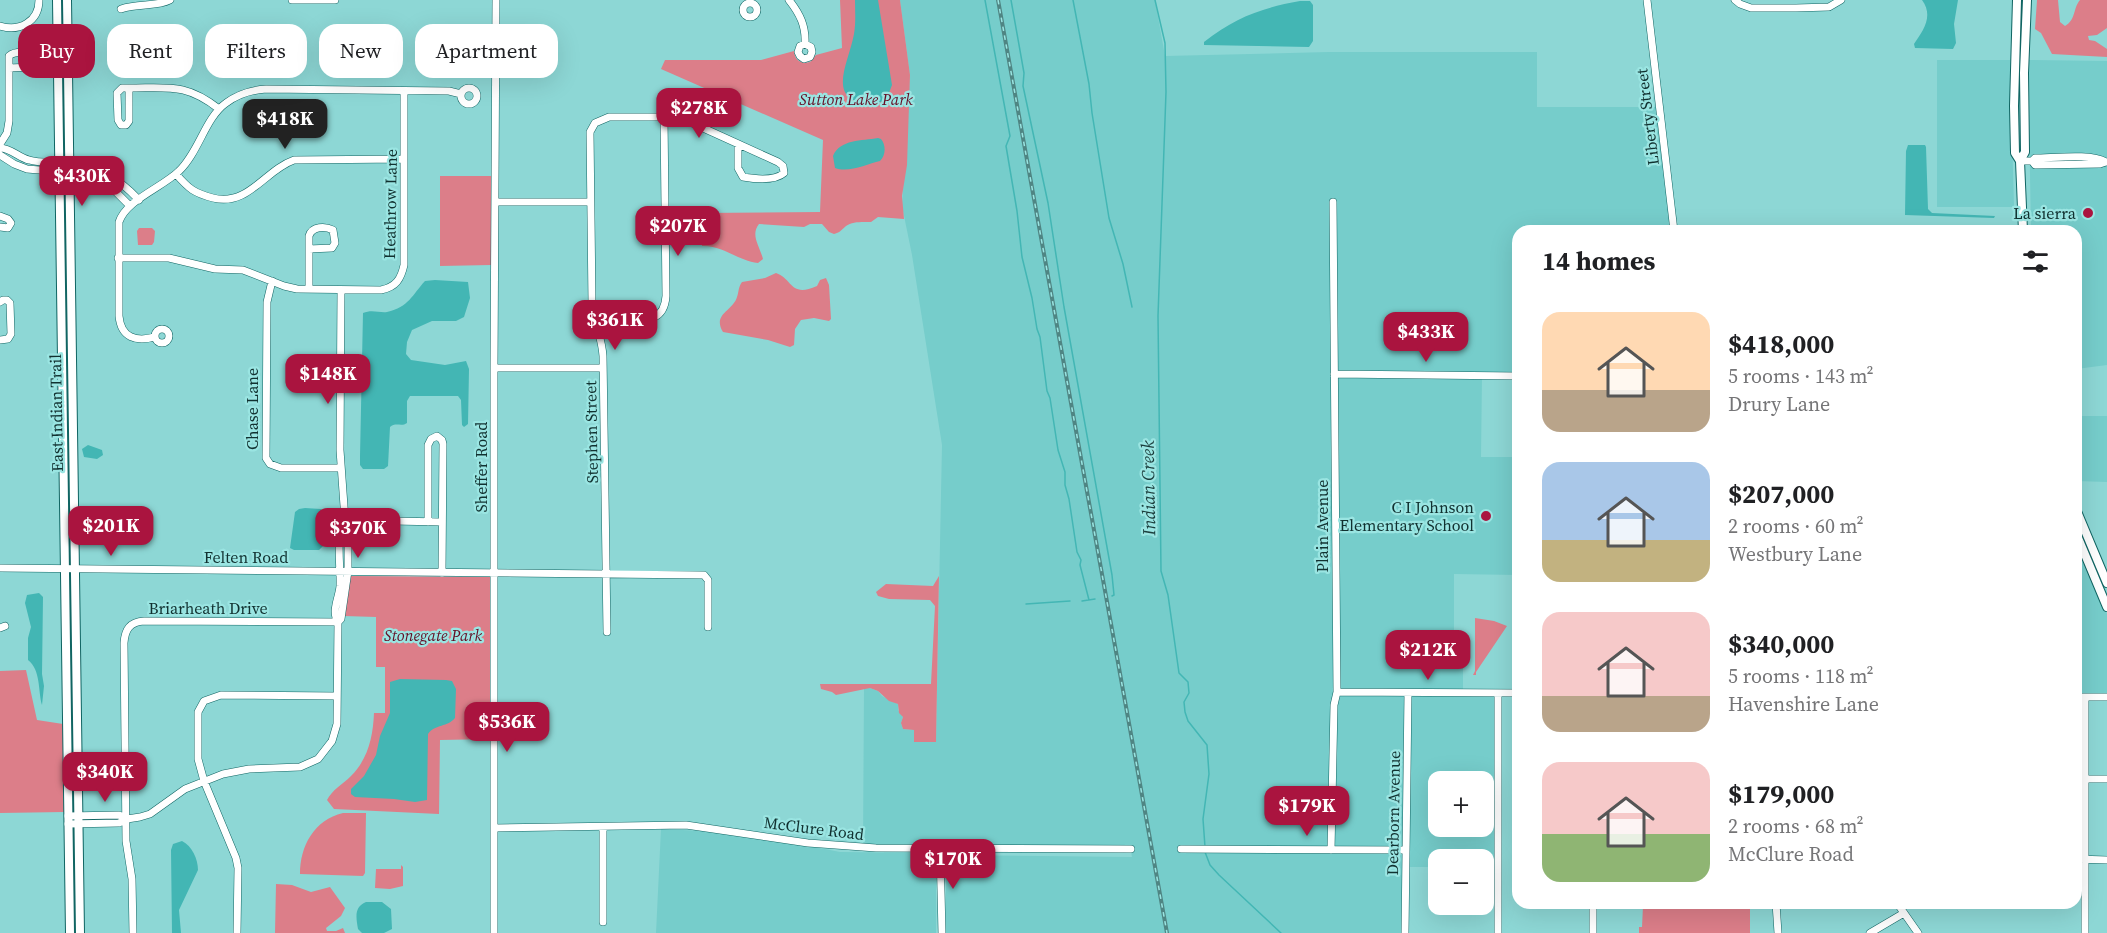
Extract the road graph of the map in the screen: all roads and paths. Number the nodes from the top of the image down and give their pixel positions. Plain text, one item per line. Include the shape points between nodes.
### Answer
1 (39, 0) edge
2 (57, 0) edge
3 (67, 0) edge
4 (170, 0) edge
5 (292, 0) edge
6 (335, 0) edge
7 (496, 0) edge
8 (789, 0) edge
9 (1647, 0) edge
10 (1735, 0) edge
11 (1841, 0) edge
12 (2017, 0) edge
13 (2027, 0) edge
14 (121, 9) dead end
15 (0, 26) edge
16 (805, 44) dead end
17 (9, 68) dead end
18 (129, 88) junction
19 (404, 91) junction
20 (462, 94) dead end
21 (219, 109) junction
22 (664, 117) junction
23 (738, 144) junction
24 (0, 146) edge
25 (0, 155) edge
26 (404, 159) junction
27 (2020, 161) junction
28 (2032, 161) junction
29 (69, 162) junction
30 (58, 167) junction
31 (69, 172) junction
32 (176, 174) junction
33 (139, 200) junction
34 (496, 202) junction
35 (590, 202) junction
36 (1333, 202) dead end
37 (130, 206) junction
38 (0, 216) edge
39 (1673, 225) edge
40 (2023, 225) edge
41 (0, 227) edge
42 (309, 249) dead end
43 (118, 258) junction
44 (272, 281) junction
45 (309, 289) junction
46 (341, 290) junction
47 (0, 302) edge
48 (597, 326) junction
49 (155, 337) dead end
50 (2, 340) edge
51 (494, 368) junction
52 (603, 368) junction
53 (1334, 374) junction
54 (1512, 376) edge
55 (341, 468) junction
56 (428, 480) junction
57 (443, 481) junction
58 (345, 520) junction
59 (428, 522) junction
60 (442, 522) junction
61 (2082, 523) edge
62 (2082, 547) edge
63 (0, 568) edge
64 (64, 569) junction
65 (73, 569) junction
66 (344, 571) junction
67 (442, 573) junction
68 (495, 573) junction
69 (607, 574) junction
70 (2107, 583) edge
71 (2107, 607) edge
72 (338, 622) junction
73 (708, 627) dead end
74 (607, 632) dead end
75 (1337, 692) junction
76 (1408, 693) junction
77 (1498, 693) junction
78 (1512, 693) edge
79 (337, 696) junction
80 (2085, 697) joint
81 (2107, 697) edge
82 (2085, 779) junction
83 (2107, 779) edge
84 (204, 781) junction
85 (127, 819) junction
86 (68, 820) junction
87 (78, 820) junction
88 (603, 827) junction
89 (495, 828) junction
90 (2082, 828) edge
91 (940, 848) junction
92 (1131, 849) dead end
93 (1181, 849) dead end
94 (1331, 850) junction
95 (1406, 850) junction
96 (2082, 860) edge
97 (2107, 860) edge
98 (2082, 889) edge
99 (1593, 909) edge
100 (1776, 909) edge
101 (1901, 909) edge
102 (1904, 913) junction
103 (603, 922) dead end
104 (70, 933) edge
105 (80, 933) edge
106 (133, 933) edge
107 (237, 933) edge
108 (494, 933) edge
109 (942, 933) edge
110 (1405, 933) edge
111 (1498, 933) edge
112 (1593, 933) edge
113 (1778, 933) edge
114 (1870, 933) edge
115 (1918, 933) edge
116 (2085, 933) edge

1 - 15 street via 36,14 28,24 16,28
2 - 30 main road, East Indian Trail
3 - 29 main road, East Indian Trail
4 - 14 street
5 - 6 street
7 - 34 street, Sheffer Road
8 - 16 street via 802,20
9 - 39 street, Liberty Street
10 - 11 street via 1752,8 1829,7
12 - 27 main road via 2014,117 2015,153
13 - 27 main road via 2025,152
17 - 24 street via 9,127
18 - 18 street via 117,93 118,120 122,125 129,121
18 - 21 street via 188,90
19 - 20 street
19 - 21 street via 258,90 242,94
19 - 26 street, Heathrow Lane
21 - 32 street via 194,153
22 - 23 street via 684,119
22 - 35 street, Stephen Street via 609,117 595,123 590,138
22 - 48 street via 665,306 651,319 619,320
23 - 23 street via 740,175 782,176 783,166 778,162
24 - 30 street via 31,161
25 - 30 street via 27,169
26 - 32 street via 294,160 246,194 230,200 198,194
26 - 46 street, Heathrow Lane via 404,265 400,278 387,289
27 - 28 street
27 - 40 main road
28 - 28 street via 2035,165 2106,162 2100,158
29 - 30 street
29 - 31 main road, East Indian Trail
29 - 33 street via 99,170
30 - 31 street
30 - 64 main road, East Indian Trail
31 - 37 street via 88,174 116,191
31 - 65 main road, East Indian Trail
32 - 33 street
33 - 37 street
34 - 35 street
34 - 51 street, Sheffer Road
35 - 48 street, Stephen Street via 592,303
36 - 53 street, Plain Avenue
37 - 43 street via 119,222
38 - 41 street via 11,223 8,228
42 - 45 street
43 - 44 street, Heathrow Lane via 173,259 215,269 248,270
43 - 49 street via 121,328 134,339
44 - 45 street, Heathrow Lane
44 - 55 street, Chase Lane via 267,302 266,458 275,467
45 - 46 street, Heathrow Lane
46 - 55 street
47 - 50 street via 7,300 10,306 11,334
48 - 52 street, Stephen Street
51 - 52 street
51 - 68 street, Sheffer Road
52 - 69 street, Stephen Street
53 - 54 street
53 - 75 street, Plain Avenue
55 - 58 street
56 - 57 street
56 - 57 street via 429,441 437,436 443,444
56 - 59 street
57 - 60 street
58 - 59 street
58 - 66 street via 348,527
59 - 60 street
60 - 67 street
61 - 70 main road
62 - 71 main road
63 - 64 street, Felten Road
64 - 65 street, Felten Road
64 - 86 main road, East Indian Trail
65 - 66 street, Felten Road
65 - 87 main road, East Indian Trail
66 - 67 street, Felten Road
66 - 72 street
67 - 68 street, Felten Road
68 - 69 street, Felten Road
68 - 89 street, Sheffer Road
69 - 73 street, Felten Road via 704,575
69 - 74 street, Stephen Street
72 - 79 street
72 - 85 street, Briarheath Drive via 144,621 129,626 124,635
75 - 76 street
75 - 94 street, Plain Avenue
76 - 77 street
76 - 95 street, Dearborn Avenue
77 - 78 street
77 - 111 street
79 - 84 street via 336,732 318,759 300,767 240,770
79 - 84 street via 221,694 204,701 198,712 198,759
80 - 81 street
80 - 82 street
82 - 83 street
82 - 90 street
84 - 85 street via 150,814
84 - 107 street via 236,858
85 - 87 street via 119,823
85 - 106 street, Briarheath Drive
86 - 87 street
86 - 104 main road, East Indian Trail
87 - 105 main road, East Indian Trail
88 - 89 street, McClure Road
88 - 91 street, McClure Road via 686,825 835,846
88 - 103 street
89 - 108 street, Sheffer Road
91 - 92 street, McClure Road
91 - 109 street
93 - 94 street
94 - 95 street
95 - 110 street, Dearborn Avenue
96 - 97 street
98 - 116 street
99 - 112 street
100 - 113 street
101 - 102 street
102 - 114 street
102 - 115 street

